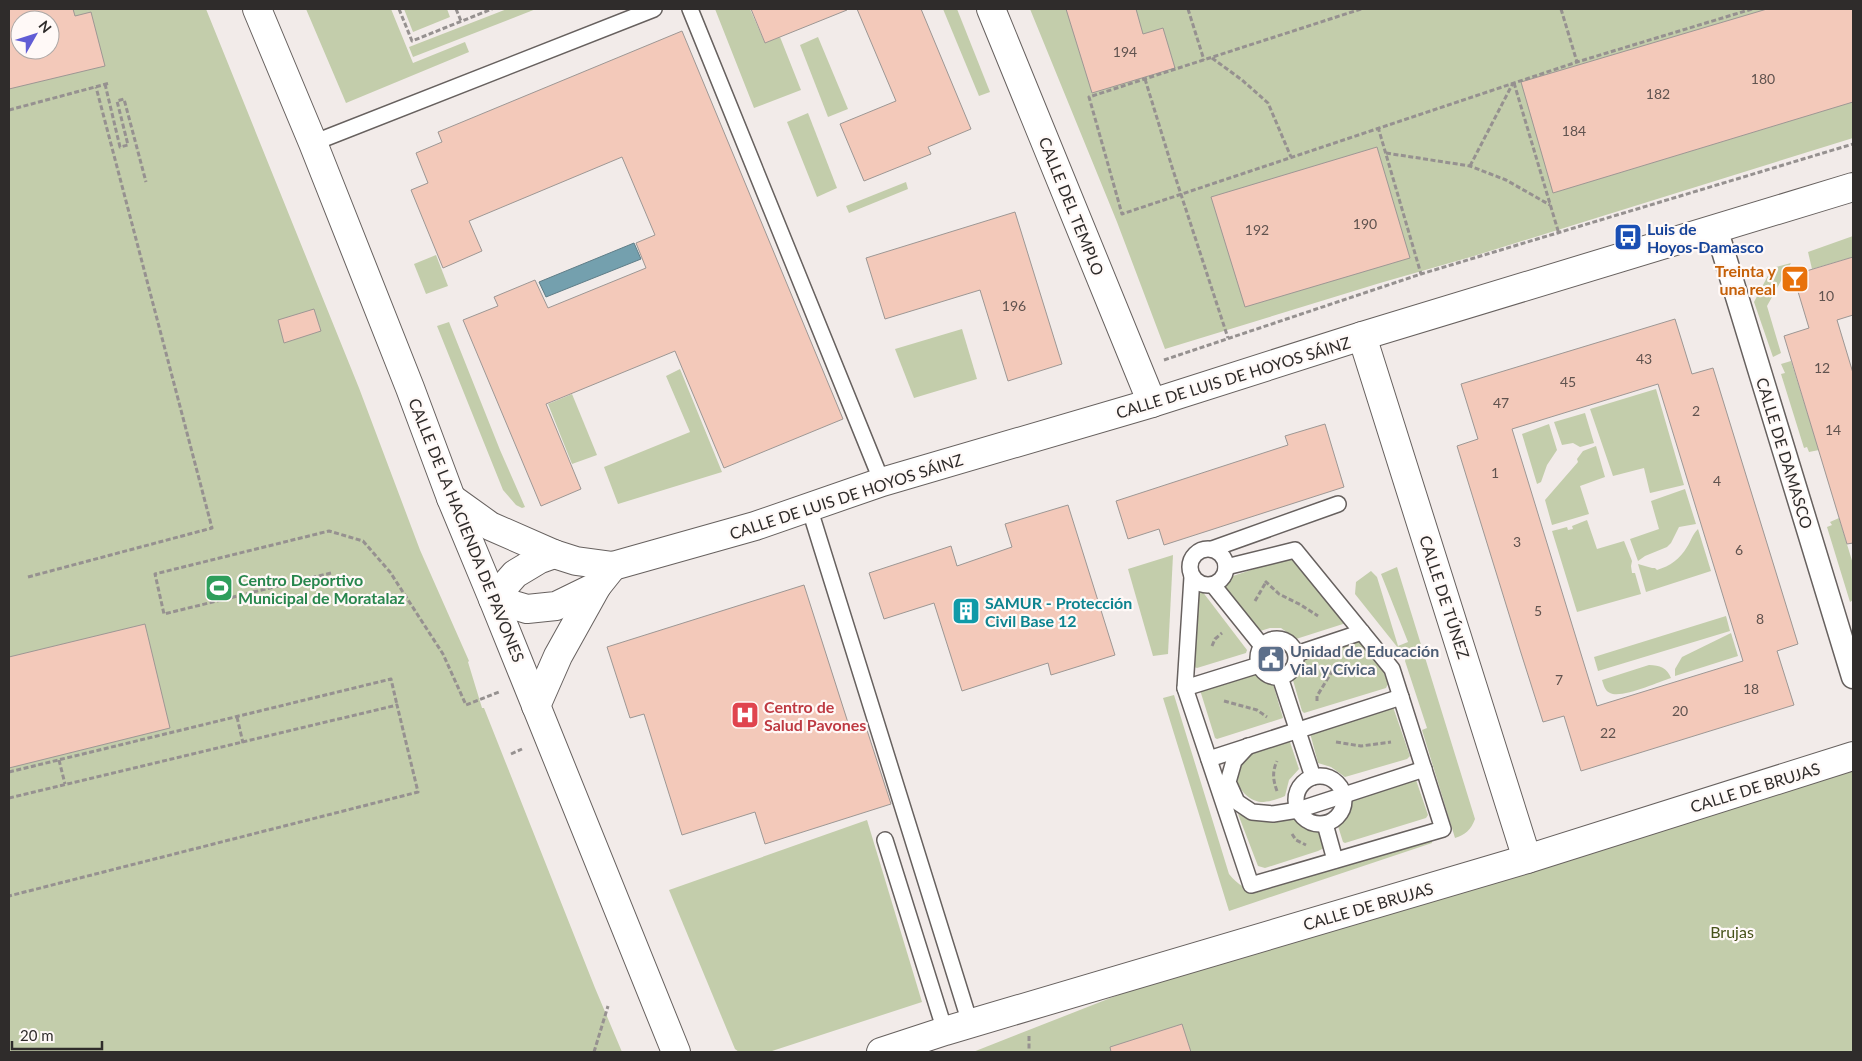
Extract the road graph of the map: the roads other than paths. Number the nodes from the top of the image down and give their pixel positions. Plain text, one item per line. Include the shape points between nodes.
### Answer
1 (256, 9) edge
2 (654, 9) edge
3 (690, 9) edge
4 (992, 9) edge
5 (312, 143) junction
6 (1853, 187) edge
7 (1716, 228) junction
8 (1362, 336) junction
9 (1152, 403) junction
10 (882, 482) junction
11 (451, 498) junction
12 (1338, 504) dead end
13 (809, 507) junction
14 (1212, 549) junction
15 (554, 554) junction
16 (1226, 568) junction
17 (605, 576) junction
18 (1192, 577) junction
19 (1212, 585) junction
20 (493, 599) junction
21 (1362, 632) junction
22 (1262, 646) junction
23 (1296, 654) junction
24 (1259, 665) junction
25 (1280, 677) junction
26 (1853, 677) edge
27 (1185, 688) junction
28 (1401, 697) junction
29 (536, 706) junction
30 (1298, 730) junction
31 (1248, 746) junction
32 (1853, 756) edge
33 (1209, 759) junction
34 (1424, 768) junction
35 (1314, 777) junction
36 (1344, 795) junction
37 (1298, 810) junction
38 (1324, 824) junction
39 (885, 840) dead end
40 (1527, 859) junction
41 (1335, 860) junction
42 (970, 1023) junction
43 (945, 1031) junction
44 (676, 1052) edge
45 (881, 1052) edge

1 - 5 street, CALLE DE LA HACIENDA DE PAVONES
2 - 5 lane
3 - 10 lane
4 - 9 street, CALLE DEL TEMPLO
5 - 11 street, CALLE DE LA HACIENDA DE PAVONES
6 - 7 street, CALLE DE LUIS DE HOYOS SÁINZ
7 - 8 street, CALLE DE LUIS DE HOYOS SÁINZ
7 - 26 street, CALLE DE DAMASCO
8 - 9 street, CALLE DE LUIS DE HOYOS SÁINZ
8 - 40 street, CALLE DE TÚNEZ
9 - 10 street, CALLE DE LUIS DE HOYOS SÁINZ
10 - 13 street, CALLE DE LUIS DE HOYOS SÁINZ
11 - 15 street, CALLE DE LUIS DE HOYOS SÁINZ via 490,526
11 - 20 street, CALLE DE LA HACIENDA DE PAVONES
12 - 14 lane
13 - 17 street, CALLE DE LUIS DE HOYOS SÁINZ
13 - 42 lane
14 - 16 lane via 1222,556
14 - 18 lane via 1200,551 1191,559
15 - 17 street, CALLE DE LUIS DE HOYOS SÁINZ
15 - 20 street via 515,574
16 - 19 lane via 1222,578
16 - 21 lane via 1295,550
17 - 20 street, CALLE DE LUIS DE HOYOS SÁINZ via 556,606 526,609
17 - 29 street via 558,656
18 - 19 lane via 1201,584
18 - 27 lane
19 - 22 lane
20 - 29 street, CALLE DE LA HACIENDA DE PAVONES
21 - 23 lane
21 - 28 lane via 1392,669
22 - 23 lane via 1273,638 1280,638 1290,644
22 - 24 lane via 1258,651
23 - 25 lane via 1295,666
24 - 25 lane via 1262,671
24 - 27 lane
25 - 30 lane
27 - 33 lane
28 - 30 lane
28 - 34 lane
29 - 44 street, CALLE DE LA HACIENDA DE PAVONES
30 - 31 lane
30 - 35 lane
31 - 33 lane
31 - 37 lane via 1234,761 1228,782 1237,802 1252,812 1273,814
32 - 40 street, CALLE DE BRUJAS
33 - 41 lane via 1251,886
34 - 36 lane
34 - 41 lane via 1443,829
35 - 36 lane via 1322,776 1336,782
35 - 37 lane via 1306,781 1297,794
36 - 37 lane
36 - 38 lane via 1342,810 1332,822
37 - 38 lane via 1309,822
38 - 41 lane
39 - 43 lane
40 - 42 street, CALLE DE BRUJAS
42 - 43 street, CALLE DE BRUJAS
43 - 45 street, CALLE DE BRUJAS

